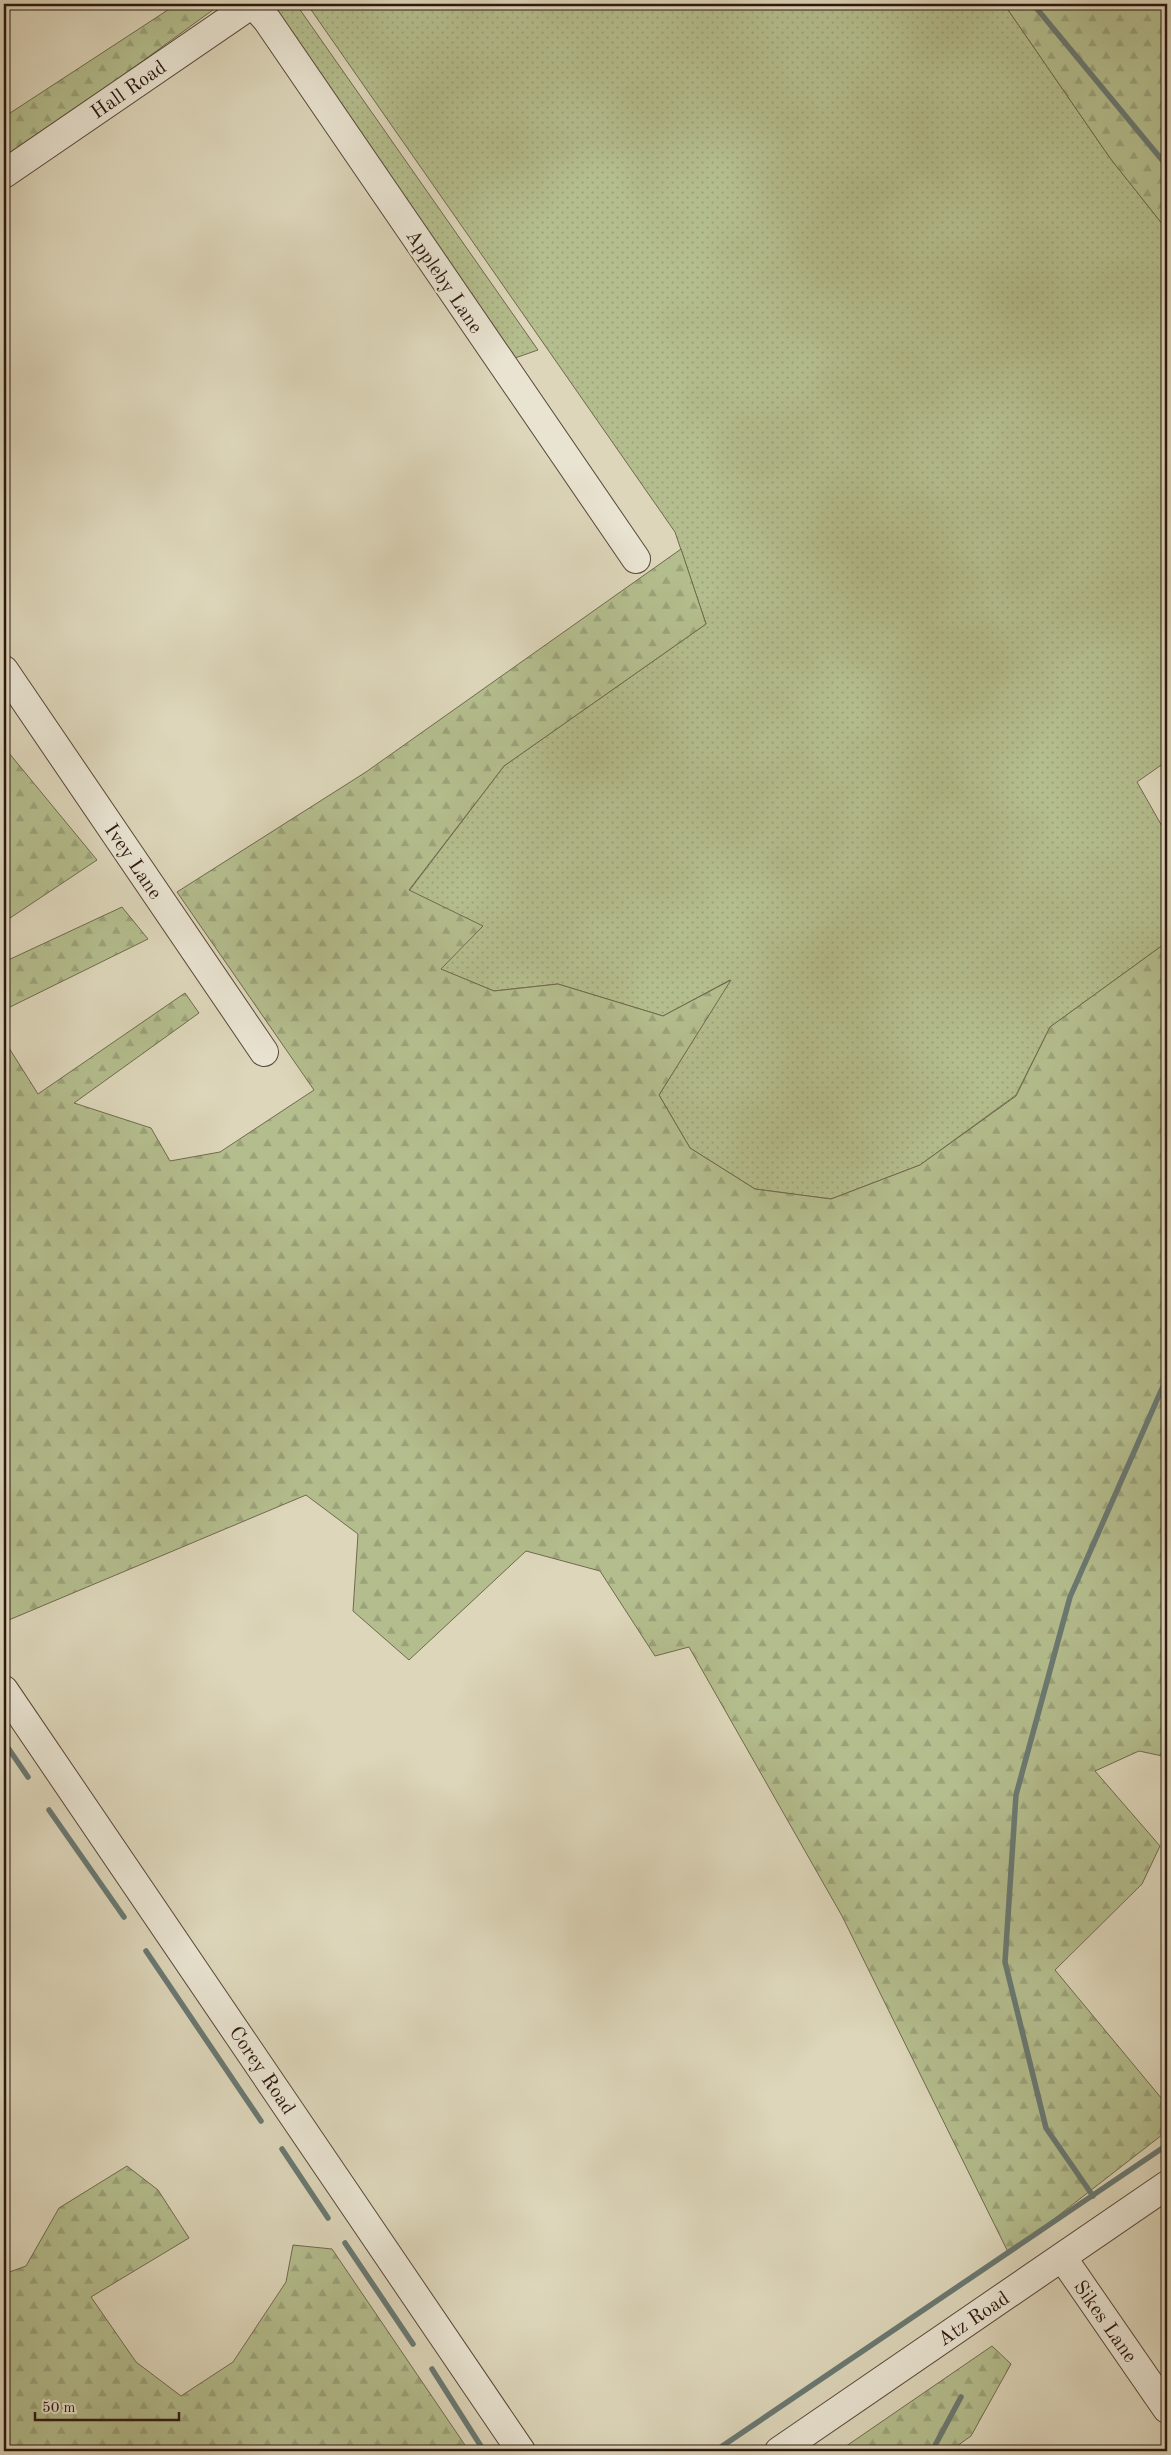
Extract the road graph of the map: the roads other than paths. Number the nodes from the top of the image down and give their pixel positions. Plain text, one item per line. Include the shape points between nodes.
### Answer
1 (252, 4) edge
2 (4, 174) edge
3 (636, 559) dead end
4 (4, 670) edge
5 (264, 1052) dead end
6 (4, 1690) edge
7 (1167, 2185) edge
8 (1062, 2257) junction
9 (1167, 2409) edge
10 (521, 2451) edge
11 (779, 2451) edge

1 - 2 street, Hall Road
1 - 3 street, Appleby Lane via 267,20
4 - 5 street, Ivey Lane
6 - 10 street, Corey Road
7 - 8 street, Atz Road
8 - 9 street, Sikes Lane
8 - 11 street, Atz Road

